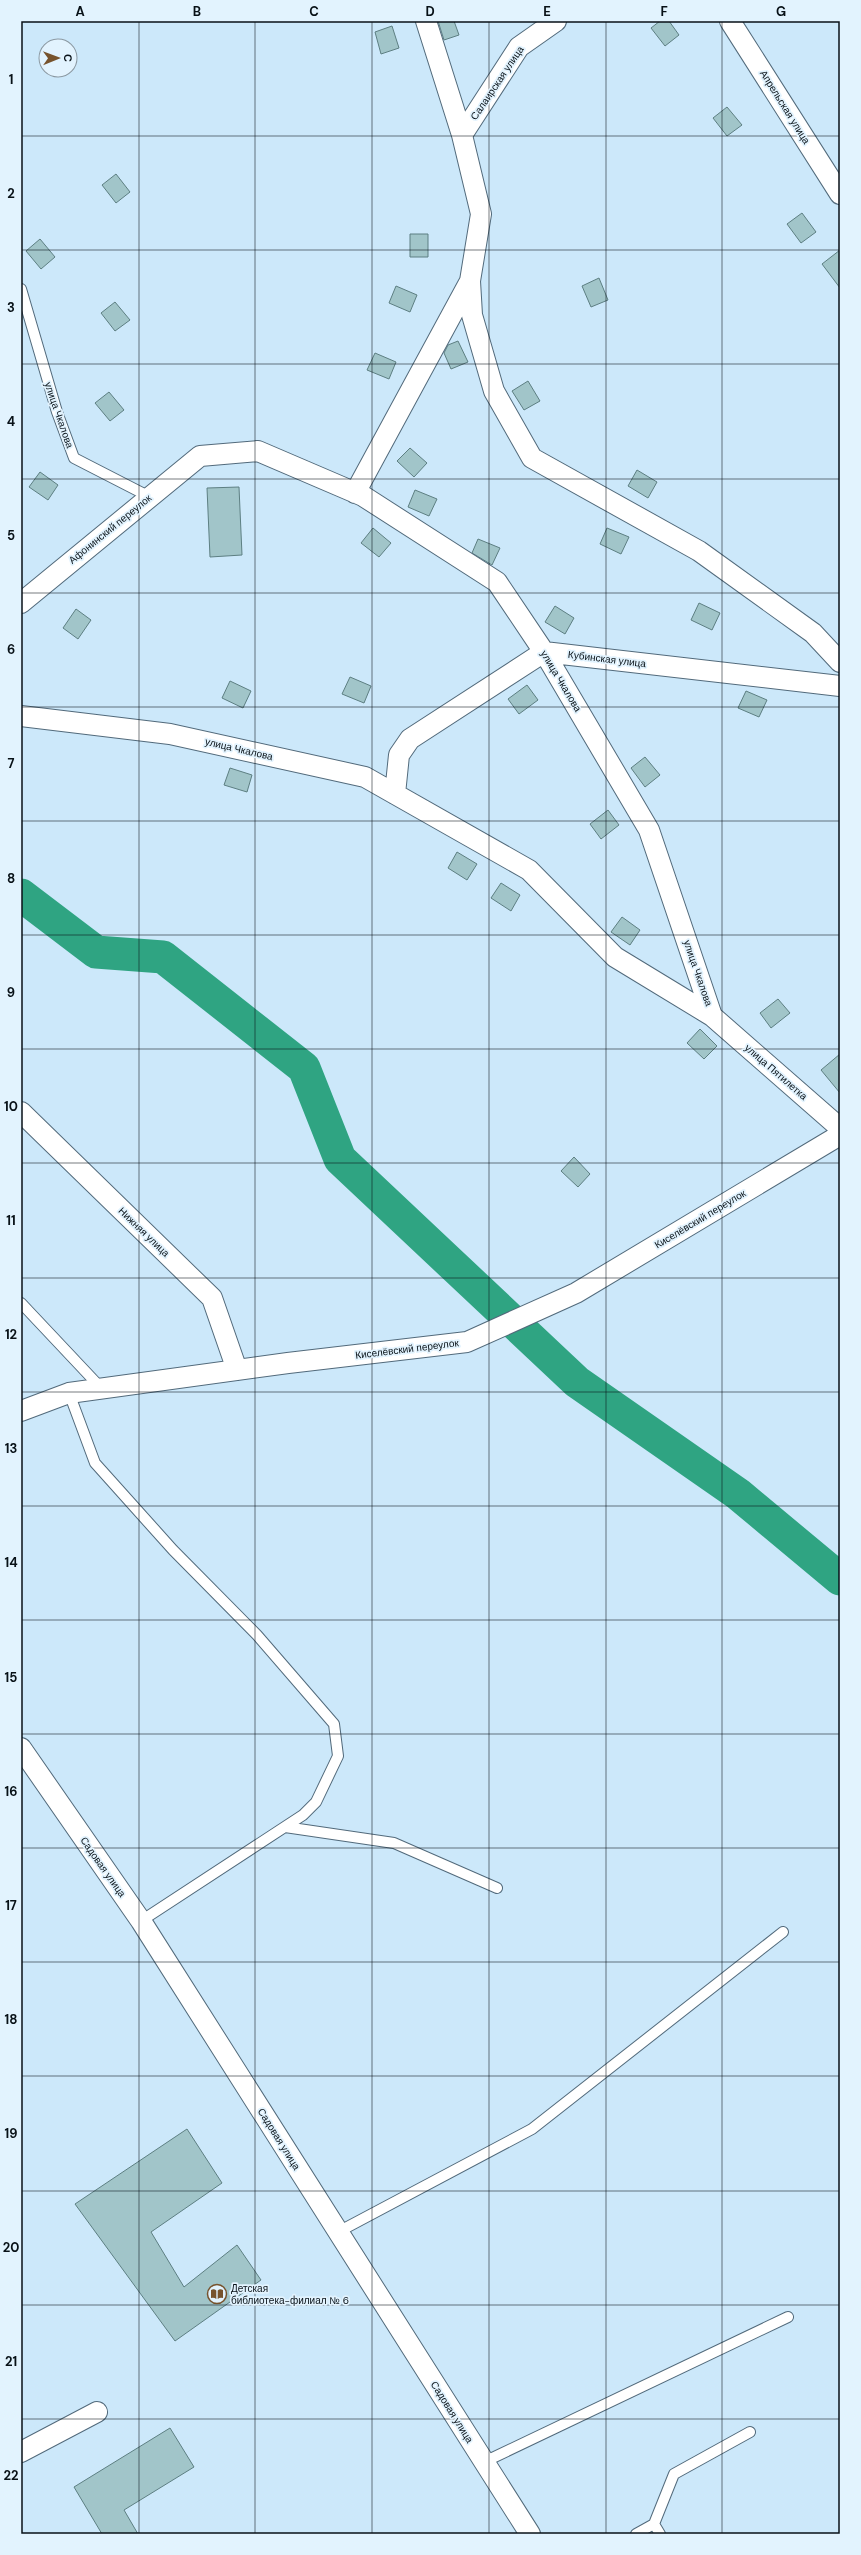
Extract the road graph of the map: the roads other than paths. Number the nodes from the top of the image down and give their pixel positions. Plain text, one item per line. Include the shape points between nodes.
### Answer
1 (426, 21) edge
2 (556, 21) edge
3 (730, 21) edge
4 (462, 135) junction
5 (840, 194) edge
6 (470, 281) junction
7 (21, 289) edge
8 (200, 456) joint
9 (355, 492) junction
10 (150, 497) junction
11 (21, 603) edge
12 (544, 652) junction
13 (840, 662) edge
14 (840, 686) edge
15 (21, 716) edge
16 (395, 794) junction
17 (712, 1016) junction
18 (21, 1112) edge
19 (840, 1128) edge
20 (840, 1135) edge
21 (21, 1303) edge
22 (237, 1370) junction
23 (102, 1389) junction
24 (69, 1393) junction
25 (21, 1411) edge
26 (21, 1748) edge
27 (285, 1827) junction
28 (497, 1888) dead end
29 (141, 1922) junction
30 (783, 1932) dead end
31 (338, 2232) junction
32 (788, 2317) dead end
33 (97, 2412) dead end
34 (750, 2432) dead end
35 (21, 2452) edge
36 (484, 2462) junction
37 (654, 2524) junction
38 (530, 2534) edge
39 (636, 2534) edge
40 (660, 2534) edge

1 - 4 street
2 - 4 street, Салаирская улица via 519,46
3 - 5 street, Апрельская улица
4 - 6 street via 481,214
6 - 9 street
6 - 13 street via 472,315 494,391 532,458 699,551 813,633
7 - 10 lane, улица Чкалова via 56,412 74,458
8 - 9 street, улица Чкалова via 258,452
8 - 10 street, Афонинский переулок
9 - 12 street, улица Чкалова via 498,582
10 - 11 street, Афонинский переулок
12 - 14 street, Кубинская улица
12 - 16 street via 410,739 399,755
12 - 17 street, улица Чкалова via 649,830
15 - 16 street, улица Чкалова via 170,734 366,777
16 - 17 street, улица Чкалова via 529,870 616,957
17 - 19 street, улица Пятилетка
18 - 22 street, Нижняя улица via 212,1298
20 - 22 street, Киселёвский переулок via 576,1293 467,1342
21 - 23 lane
22 - 23 street, Киселёвский переулок
23 - 24 street, Киселёвский переулок
24 - 25 street, Киселёвский переулок
24 - 27 lane via 95,1464 173,1550 257,1635 334,1724 338,1756 316,1802
26 - 29 street, Садовая улица
27 - 28 lane via 394,1843
27 - 29 lane
29 - 31 street, Садовая улица
30 - 31 lane via 532,2129
31 - 36 street, Садовая улица
32 - 36 lane
33 - 35 street
34 - 37 lane via 674,2474
36 - 38 street, Садовая улица
37 - 39 lane
37 - 40 lane

